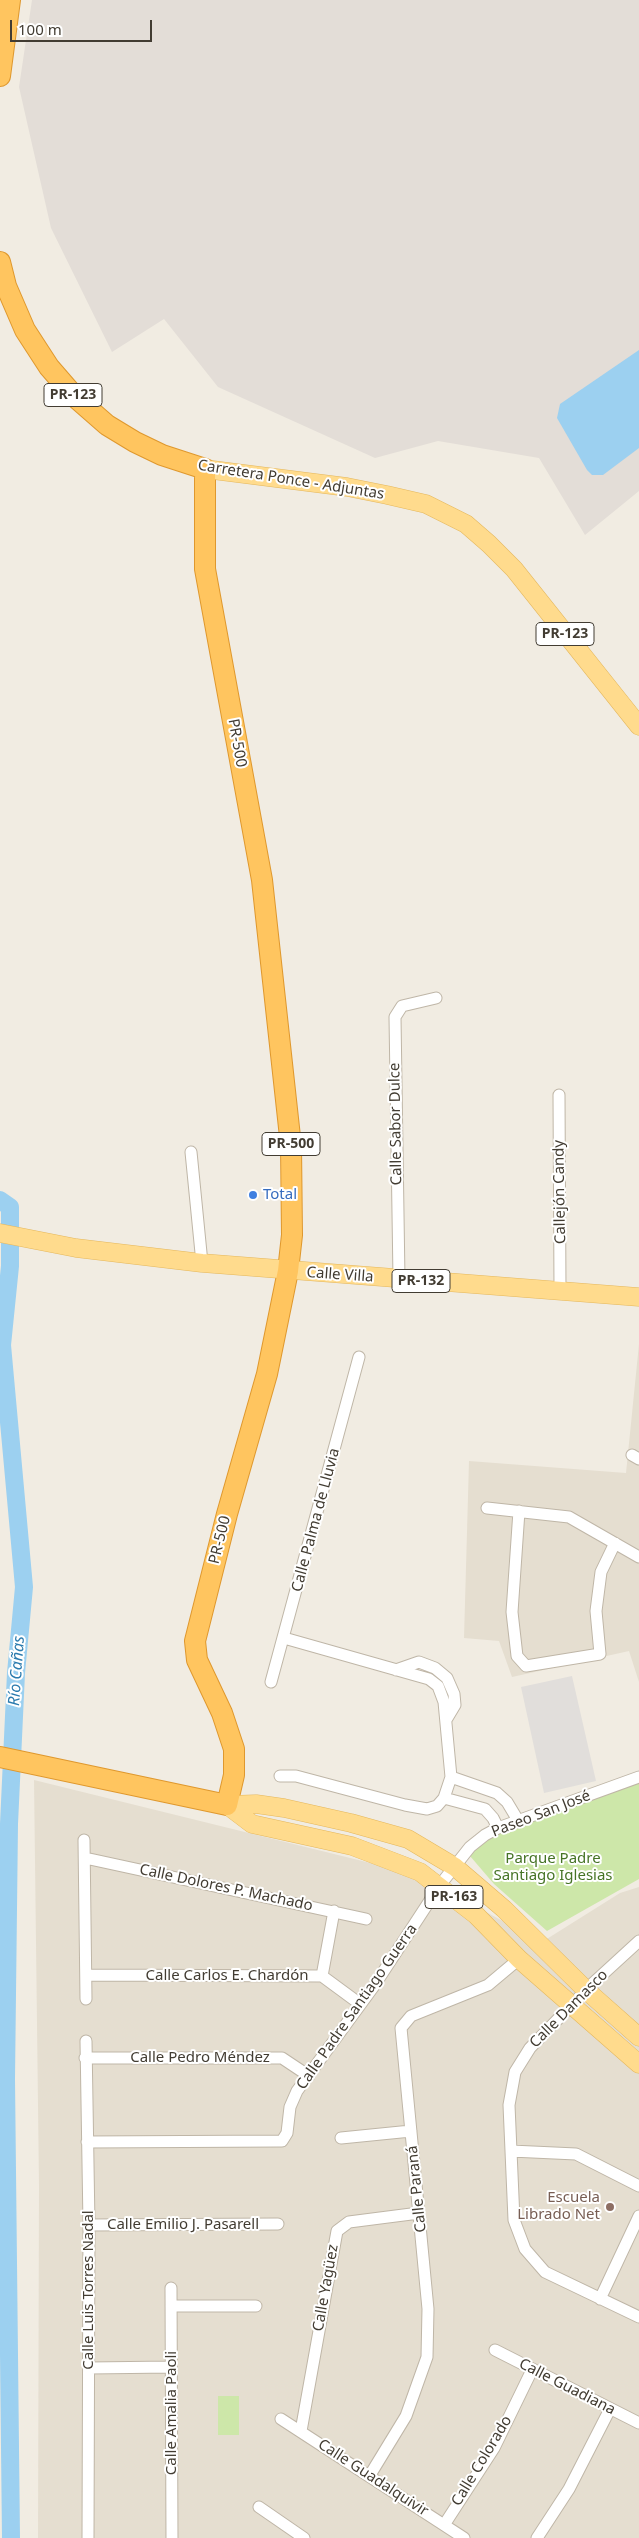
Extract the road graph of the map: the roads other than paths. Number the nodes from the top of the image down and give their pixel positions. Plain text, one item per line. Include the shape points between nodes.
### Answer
1 (10, 0) edge
2 (0, 76) edge
3 (0, 262) edge
4 (205, 469) junction
5 (639, 726) edge
6 (436, 998) dead end
7 (559, 1095) dead end
8 (191, 1152) dead end
9 (0, 1234) edge
10 (202, 1263) junction
11 (288, 1271) junction
12 (399, 1279) junction
13 (560, 1290) junction
14 (639, 1297) edge
15 (359, 1357) dead end
16 (487, 1508) dead end
17 (518, 1511) junction
18 (615, 1543) junction
19 (639, 1557) edge
20 (284, 1638) junction
21 (271, 1682) dead end
22 (0, 1757) edge
23 (280, 1776) dead end
24 (639, 1777) edge
25 (451, 1778) junction
26 (444, 1798) junction
27 (227, 1805) junction
28 (519, 1822) junction
29 (498, 1828) junction
30 (84, 1840) dead end
31 (85, 1858) junction
32 (448, 1875) junction
33 (334, 1911) junction
34 (366, 1919) dead end
35 (639, 1942) edge
36 (519, 1959) junction
37 (86, 1975) junction
38 (322, 1976) junction
39 (586, 1990) junction
40 (86, 2000) dead end
41 (360, 2004) junction
42 (571, 2005) junction
43 (639, 2037) edge
44 (86, 2042) dead end
45 (85, 2058) junction
46 (639, 2064) edge
47 (309, 2076) junction
48 (353, 2124) dead end
49 (411, 2131) junction
50 (354, 2137) junction
51 (341, 2138) dead end
52 (87, 2142) junction
53 (511, 2151) junction
54 (639, 2186) edge
55 (419, 2213) junction
56 (639, 2216) edge
57 (278, 2224) dead end
58 (89, 2225) junction
59 (171, 2288) dead end
60 (600, 2299) junction
61 (171, 2306) junction
62 (256, 2306) dead end
63 (639, 2317) edge
64 (495, 2350) dead end
65 (171, 2367) junction
66 (89, 2368) junction
67 (532, 2370) junction
68 (610, 2408) junction
69 (281, 2418) dead end
70 (639, 2423) edge
71 (301, 2431) junction
72 (370, 2475) junction
73 (259, 2507) dead end
74 (444, 2525) junction
75 (286, 2533) edge
76 (88, 2538) edge
77 (172, 2538) edge
78 (304, 2538) edge
79 (464, 2538) edge
80 (536, 2538) edge

1 - 2 highway
3 - 4 highway, Carretera Ponce - Adjuntas / PR-123 via 6,286 25,330 49,367 75,397 107,425 135,442 162,456
4 - 5 main road, Carretera Ponce - Adjuntas / PR-123 via 348,487 426,504 466,524 514,570
4 - 11 highway, PR-500 / PR-500 via 205,569 262,880 291,1146 292,1235
6 - 12 street, Calle Sabor Dulce via 402,1006 395,1016
7 - 13 street, Callejón Candy
8 - 10 street
9 - 10 main road, Calle Villa / PR-132 via 76,1248
10 - 11 main road, Calle Villa / PR-132
11 - 12 main road, Calle Villa / PR-132
11 - 27 highway, PR-500 / PR-500 via 267,1374 195,1641 197,1660 226,1722 234,1749 234,1775
12 - 13 main road, Calle Villa / PR-132
13 - 14 main road, Calle Villa / PR-132
15 - 20 street, Calle Palma de Lluvia
16 - 17 street
17 - 18 street via 569,1517
17 - 18 street via 512,1612 517,1656 526,1666 600,1654 596,1611 601,1572
18 - 19 street
20 - 21 street, Calle Palma de Lluvia
20 - 25 street via 428,1679 438,1686 444,1702
22 - 27 highway, PR-163
23 - 26 street via 296,1776 427,1808 437,1806
24 - 28 street, Paseo San José
25 - 26 street
25 - 28 street via 497,1792
26 - 29 street via 485,1809
27 - 32 main road, PR-163 via 252,1824 308,1836 344,1836 370,1841
27 - 32 main road, PR-163 via 256,1804 284,1808 408,1839
28 - 29 street, Paseo San José
29 - 32 street, Paseo San José via 470,1847
30 - 31 street
31 - 33 street, Calle Dolores P. Machado
31 - 37 street
32 - 36 main road, PR-163 via 476,1915
32 - 39 main road, PR-163 via 522,1926
32 - 41 street, Calle Padre Santiago Guerra
33 - 34 street, Calle Dolores P. Machado
33 - 38 street
35 - 39 street, Calle Damasco
36 - 42 main road, PR-163
36 - 49 street, Calle Paraná via 488,1985 411,2016 401,2028
37 - 38 street, Calle Carlos E. Chardón
37 - 40 street
38 - 41 street, Calle Carlos E. Chardón
39 - 42 street, Calle Damasco
39 - 43 main road, PR-163
41 - 47 street, Calle Padre Santiago Guerra
42 - 46 main road, PR-163
42 - 53 street, Calle Damasco via 530,2048 515,2072 510,2105
44 - 45 street, Calle Luis Torres Nadal
45 - 47 street, Calle Pedro Méndez via 282,2058
45 - 52 street, Calle Luis Torres Nadal
47 - 52 street, Calle Padre Santiago Guerra via 290,2107 287,2134 282,2141
48 - 50 street
49 - 50 street
49 - 55 street, Calle Paraná
50 - 51 street
52 - 58 street, Calle Luis Torres Nadal
53 - 54 street via 576,2154
53 - 60 street, Calle Damasco via 514,2220 525,2249 545,2272
55 - 71 street, Calle Yagüez via 349,2222 337,2231
55 - 72 street, Calle Paraná via 428,2309 427,2357 406,2416
56 - 60 street
57 - 58 street, Calle Emilio J. Pasarell
58 - 66 street, Calle Luis Torres Nadal
59 - 61 street, Calle Amalia Paoli
60 - 63 street, Calle Damasco
61 - 62 street
61 - 65 street, Calle Amalia Paoli
64 - 67 street, Calle Guadiana
65 - 66 street
65 - 77 street, Calle Amalia Paoli
66 - 76 street, Calle Luis Torres Nadal
67 - 68 street, Calle Guadiana
67 - 74 street, Calle Colorado via 494,2448
68 - 70 street, Calle Guadiana
68 - 80 street via 569,2489
69 - 71 street, Calle Guadalquivir
71 - 72 street, Calle Guadalquivir
72 - 74 street, Calle Guadalquivir
73 - 75 street
74 - 79 street, Calle Guadalquivir
75 - 78 street

